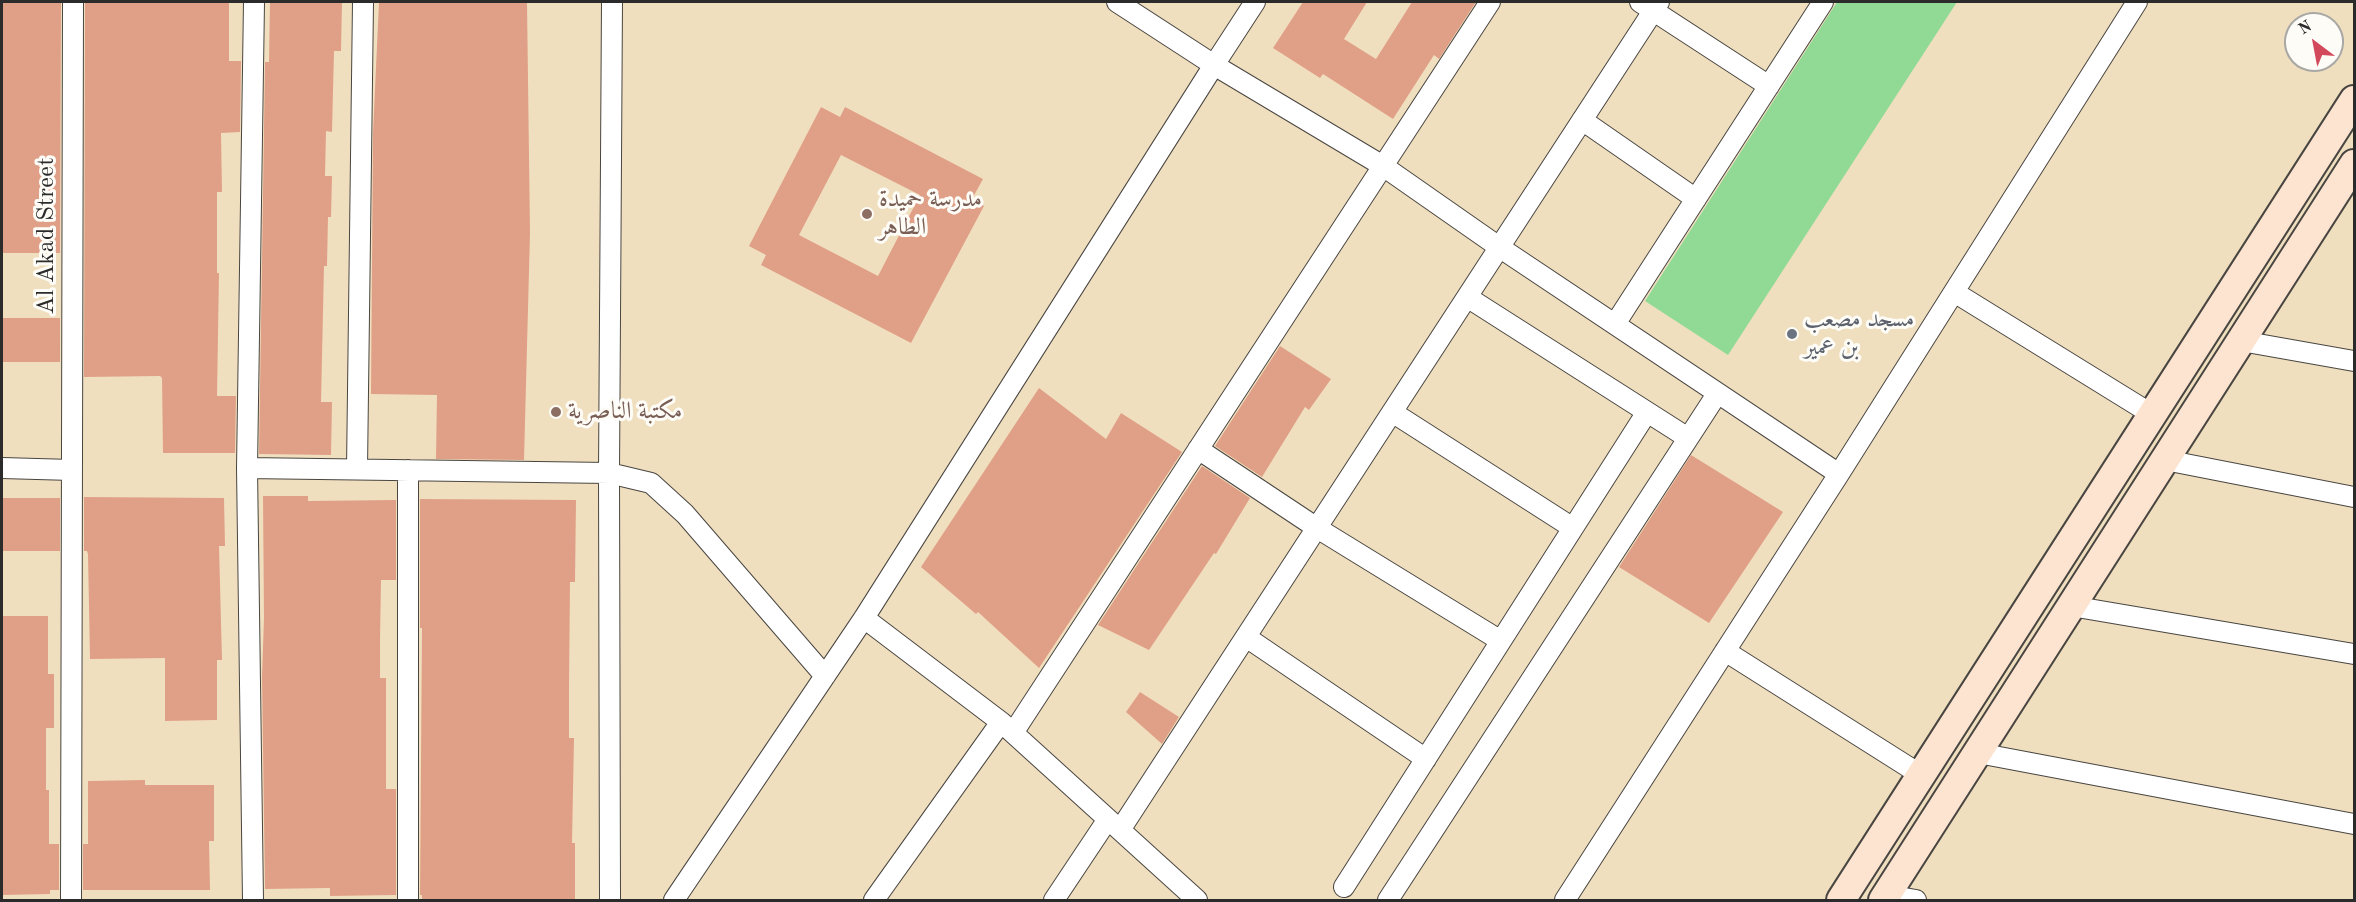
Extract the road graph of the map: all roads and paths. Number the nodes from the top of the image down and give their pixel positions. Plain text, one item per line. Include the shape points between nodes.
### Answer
1 (73, 2) edge
2 (254, 2) edge
3 (363, 2) edge
4 (612, 2) edge
5 (1117, 2) edge
6 (1255, 2) edge
7 (1490, 2) edge
8 (1823, 2) edge
9 (2137, 2) edge
10 (1651, 4) edge
11 (1214, 65) junction
12 (1769, 86) junction
13 (2355, 100) edge
14 (1582, 120) junction
15 (1383, 166) junction
16 (2351, 175) edge
17 (1696, 199) junction
18 (1499, 247) junction
19 (1953, 292) junction
20 (1467, 297) junction
21 (1616, 324) junction
22 (2241, 342) junction
23 (2355, 361) edge
24 (1717, 394) junction
25 (1392, 412) junction
26 (1647, 412) junction
27 (2153, 415) junction
28 (1688, 438) junction
29 (1198, 450) junction
30 (2165, 460) junction
31 (2, 468) edge
32 (247, 468) junction
33 (72, 470) junction
34 (357, 470) junction
35 (408, 470) junction
36 (609, 473) junction
37 (1839, 474) junction
38 (2355, 497) edge
39 (1317, 528) junction
40 (1573, 528) junction
41 (2071, 606) junction
42 (864, 618) junction
43 (1246, 637) junction
44 (1501, 641) junction
45 (1725, 651) junction
46 (2355, 654) edge
47 (825, 676) junction
48 (1007, 727) junction
49 (1978, 753) junction
50 (1426, 759) junction
51 (1921, 775) junction
52 (2355, 824) edge
53 (1114, 825) junction
54 (1344, 887) dead end
55 (1885, 898) edge
56 (71, 900) edge
57 (254, 900) edge
58 (408, 900) edge
59 (610, 900) edge
60 (674, 900) edge
61 (874, 900) edge
62 (1054, 900) edge
63 (1197, 900) edge
64 (1388, 900) edge
65 (1565, 900) edge
66 (1841, 900) edge
67 (1916, 900) edge

1 - 33 street, Al Akad Street
2 - 32 street
3 - 34 street
4 - 36 street
5 - 11 street
6 - 11 street
7 - 15 street
8 - 12 street
9 - 19 street
10 - 12 street
10 - 14 street
11 - 15 street
11 - 42 street
12 - 17 street
13 - 27 main road
14 - 17 street
14 - 18 street
15 - 18 street
15 - 29 street
16 - 22 main road
17 - 21 street
18 - 20 street
18 - 21 street
19 - 27 street
19 - 37 street
20 - 25 street
20 - 26 street
21 - 24 street
22 - 23 street
22 - 30 main road
24 - 28 street
24 - 37 street
25 - 39 street
25 - 40 street
26 - 28 street
26 - 40 street
27 - 51 main road
28 - 64 street
29 - 39 street
29 - 48 street
30 - 38 street
30 - 41 main road
31 - 33 street
32 - 34 street
32 - 57 street
33 - 56 street, Al Akad Street
34 - 35 street
35 - 36 street
35 - 58 street
36 - 47 street via 651,483 685,514
36 - 59 street
37 - 45 street
39 - 43 street
39 - 44 street
40 - 44 street
41 - 46 street
41 - 49 main road
42 - 47 street
42 - 48 street
43 - 50 street
43 - 53 street
44 - 50 street
45 - 51 street
45 - 65 street
47 - 60 street
48 - 53 street
48 - 61 street
49 - 52 street
49 - 55 main road
50 - 54 street
51 - 66 main road
53 - 62 street
53 - 63 street
55 - 67 street

